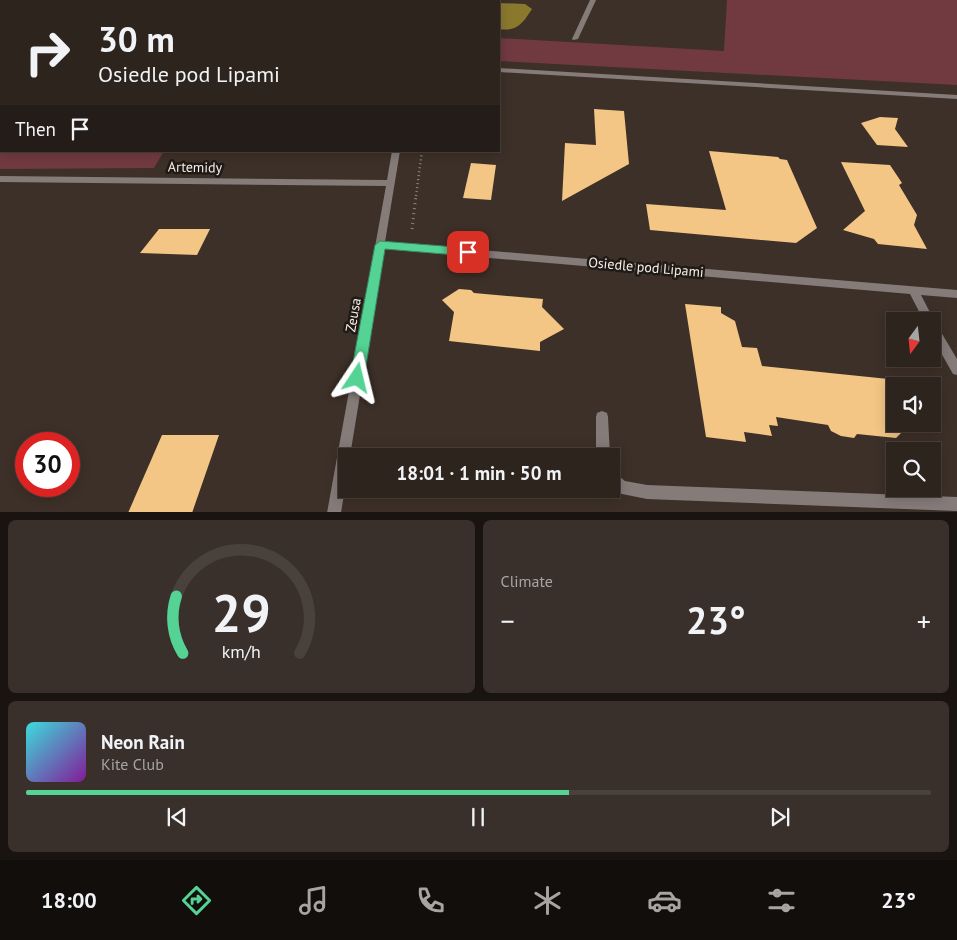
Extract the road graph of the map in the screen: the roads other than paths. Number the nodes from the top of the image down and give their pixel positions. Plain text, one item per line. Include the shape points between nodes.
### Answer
1 (593, 0) edge
2 (576, 39) dead end
3 (500, 70) edge
4 (957, 97) edge
5 (396, 152) edge
6 (0, 179) edge
7 (391, 183) junction
8 (380, 245) junction
9 (913, 290) junction
10 (957, 294) edge
11 (925, 312) edge
12 (941, 342) edge
13 (957, 370) edge
14 (602, 417) dead end
15 (603, 448) edge
16 (620, 485) edge
17 (957, 504) edge
18 (334, 512) edge

1 - 2 street
3 - 4 street
5 - 7 street, Zeusa
6 - 7 street, Artemidy
7 - 8 street, Zeusa
8 - 9 street, Osiedle pod Lipami
8 - 18 street, Zeusa
9 - 10 street, Osiedle pod Lipami
9 - 11 street
12 - 13 street
14 - 15 street
16 - 17 street via 647,492

